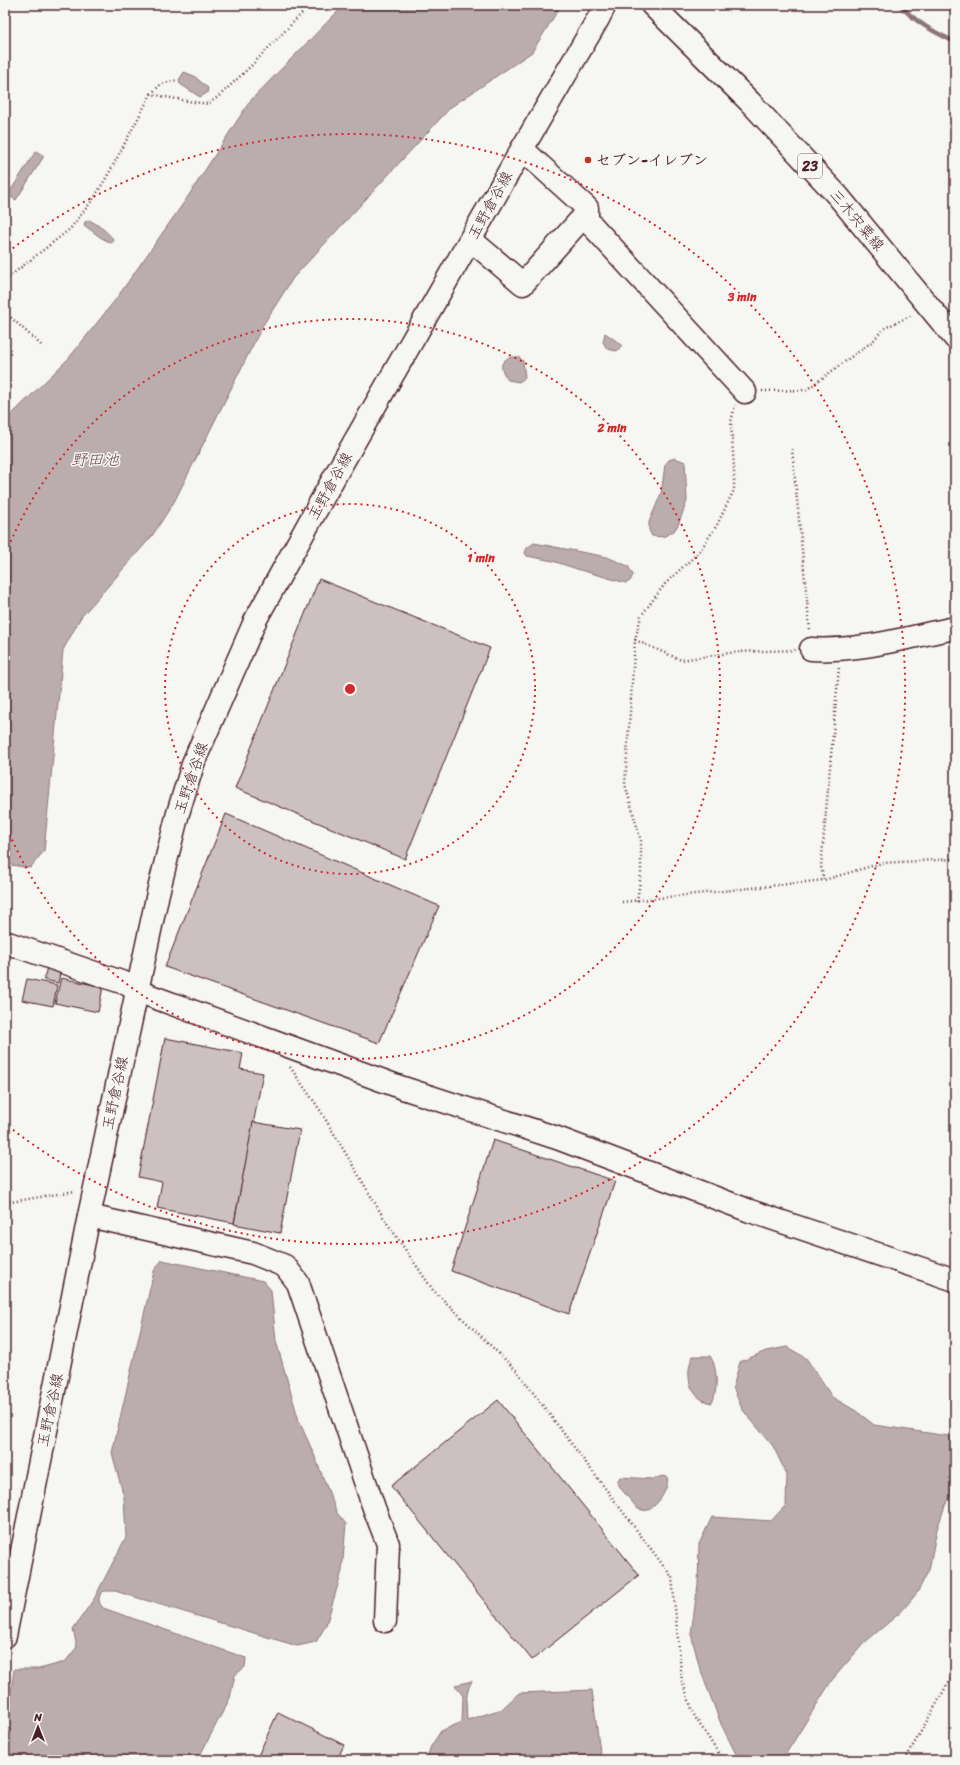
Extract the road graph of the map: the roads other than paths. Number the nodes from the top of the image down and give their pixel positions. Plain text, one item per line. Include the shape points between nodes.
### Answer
1 (605, 5) edge
2 (652, 5) edge
3 (522, 149) junction
4 (587, 217) junction
5 (471, 240) junction
6 (955, 338) edge
7 (745, 392) road end
8 (955, 628) edge
9 (811, 649) road end
10 (5, 942) edge
11 (136, 991) junction
12 (89, 1216) junction
13 (955, 1280) edge
14 (386, 1621) dead end
15 (5, 1636) edge

1 - 3 street, 玉野倉谷線
2 - 6 street, 三木宍粟線 / 23 via 750,102 838,196
3 - 4 street via 587,208
3 - 5 street, 玉野倉谷線
4 - 5 street via 582,218 523,284
4 - 7 street via 586,220
5 - 11 street, 玉野倉谷線 via 256,619 194,761 178,813
8 - 9 street via 867,645
10 - 11 street via 127,984
11 - 12 street, 玉野倉谷線
11 - 13 street via 403,1088 557,1138 750,1211
12 - 14 street via 253,1253 285,1266 298,1283 388,1544
12 - 15 street, 玉野倉谷線

